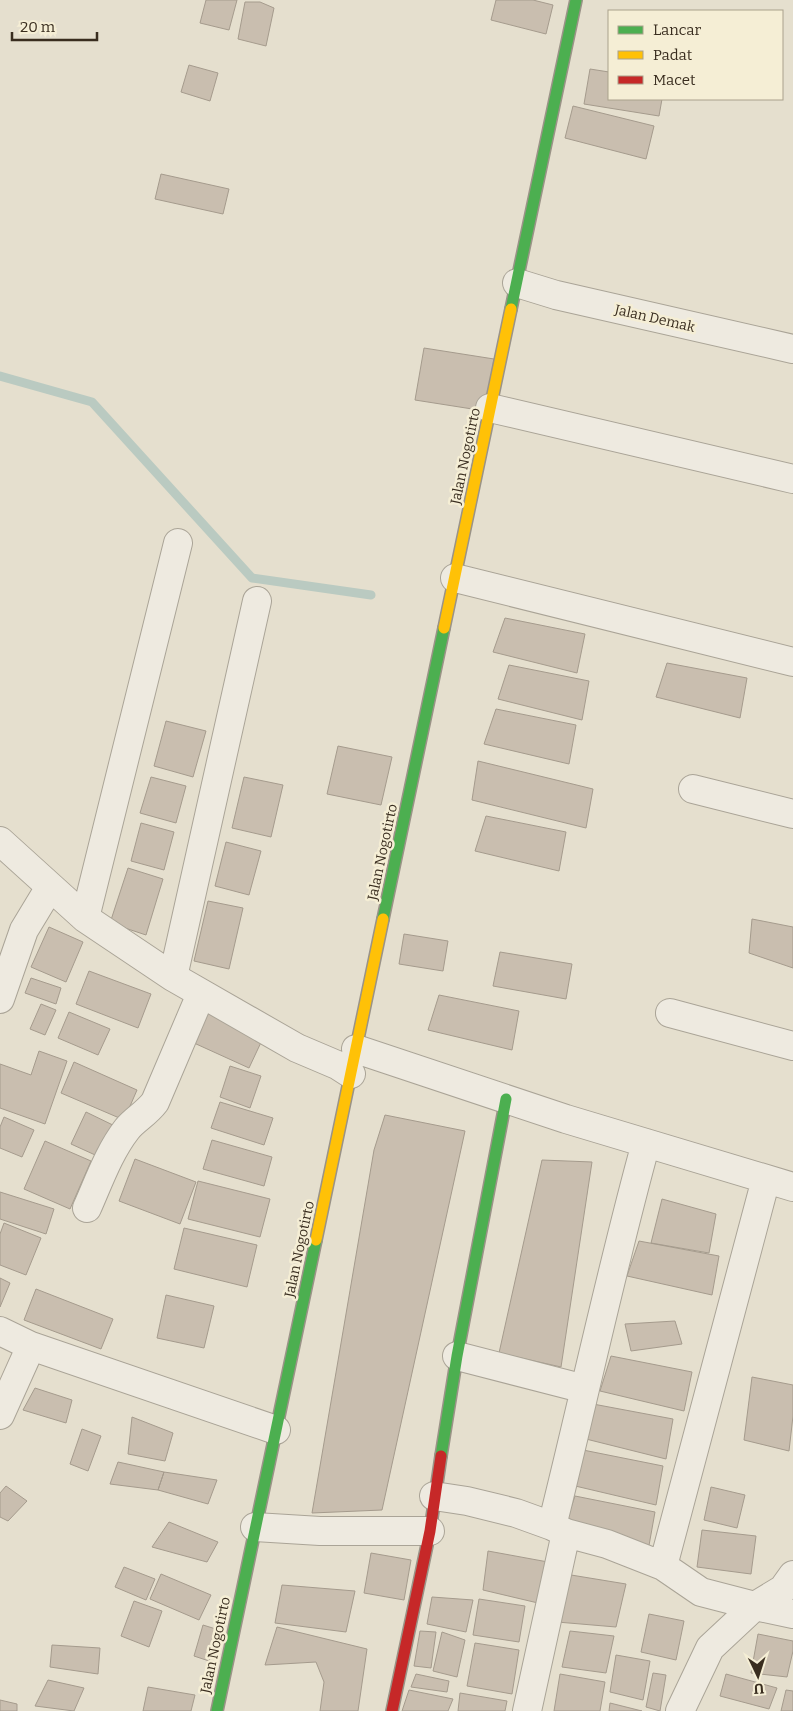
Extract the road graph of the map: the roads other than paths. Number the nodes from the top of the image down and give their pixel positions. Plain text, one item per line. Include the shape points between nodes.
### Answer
1 (576, 0) edge
2 (517, 283) junction
3 (793, 349) edge
4 (490, 408) junction
5 (793, 479) edge
6 (178, 543) dead end
7 (455, 578) junction
8 (257, 601) dead end
9 (793, 662) edge
10 (693, 789) dead end
11 (793, 814) edge
12 (0, 841) edge
13 (50, 887) junction
14 (85, 918) junction
15 (173, 977) junction
16 (201, 994) junction
17 (0, 999) edge
18 (670, 1014) dead end
19 (793, 1046) edge
20 (353, 1061) junction
21 (506, 1099) junction
22 (646, 1143) junction
23 (766, 1178) junction
24 (793, 1187) edge
25 (87, 1208) dead end
26 (0, 1331) edge
27 (31, 1346) junction
28 (458, 1356) junction
29 (585, 1389) junction
30 (0, 1415) edge
31 (276, 1430) junction
32 (434, 1496) junction
33 (255, 1527) junction
34 (559, 1530) junction
35 (430, 1531) junction
36 (663, 1566) junction
37 (793, 1575) edge
38 (755, 1606) junction
39 (793, 1614) edge
40 (217, 1711) edge
41 (392, 1711) edge
42 (527, 1711) edge
43 (680, 1711) edge

1 - 2 street, Jalan Nogotirto
2 - 3 street, Jalan Demak via 556,295
2 - 4 street, Jalan Nogotirto
4 - 5 street
4 - 7 street, Jalan Nogotirto
6 - 14 street
7 - 9 street
7 - 20 street, Jalan Nogotirto
8 - 15 street
10 - 11 street
12 - 13 street
13 - 14 street
13 - 17 street via 24,930
14 - 15 street
15 - 16 street
16 - 20 street via 297,1048 337,1065
16 - 25 street via 155,1102 148,1112 129,1126 111,1152
18 - 19 street
20 - 21 street
20 - 31 street, Jalan Nogotirto
21 - 22 street
21 - 28 street
22 - 23 street
22 - 29 street
23 - 24 street
23 - 36 street
26 - 27 street
27 - 30 street
27 - 31 street
28 - 29 street
28 - 32 street
29 - 34 street
31 - 33 street, Jalan Nogotirto
32 - 34 street via 516,1513
32 - 35 street
33 - 35 street via 320,1531
33 - 40 street, Jalan Nogotirto
34 - 36 street
34 - 42 street
35 - 41 street
36 - 38 street via 701,1592
37 - 38 street via 783,1588
38 - 39 street
38 - 43 street via 710,1648

